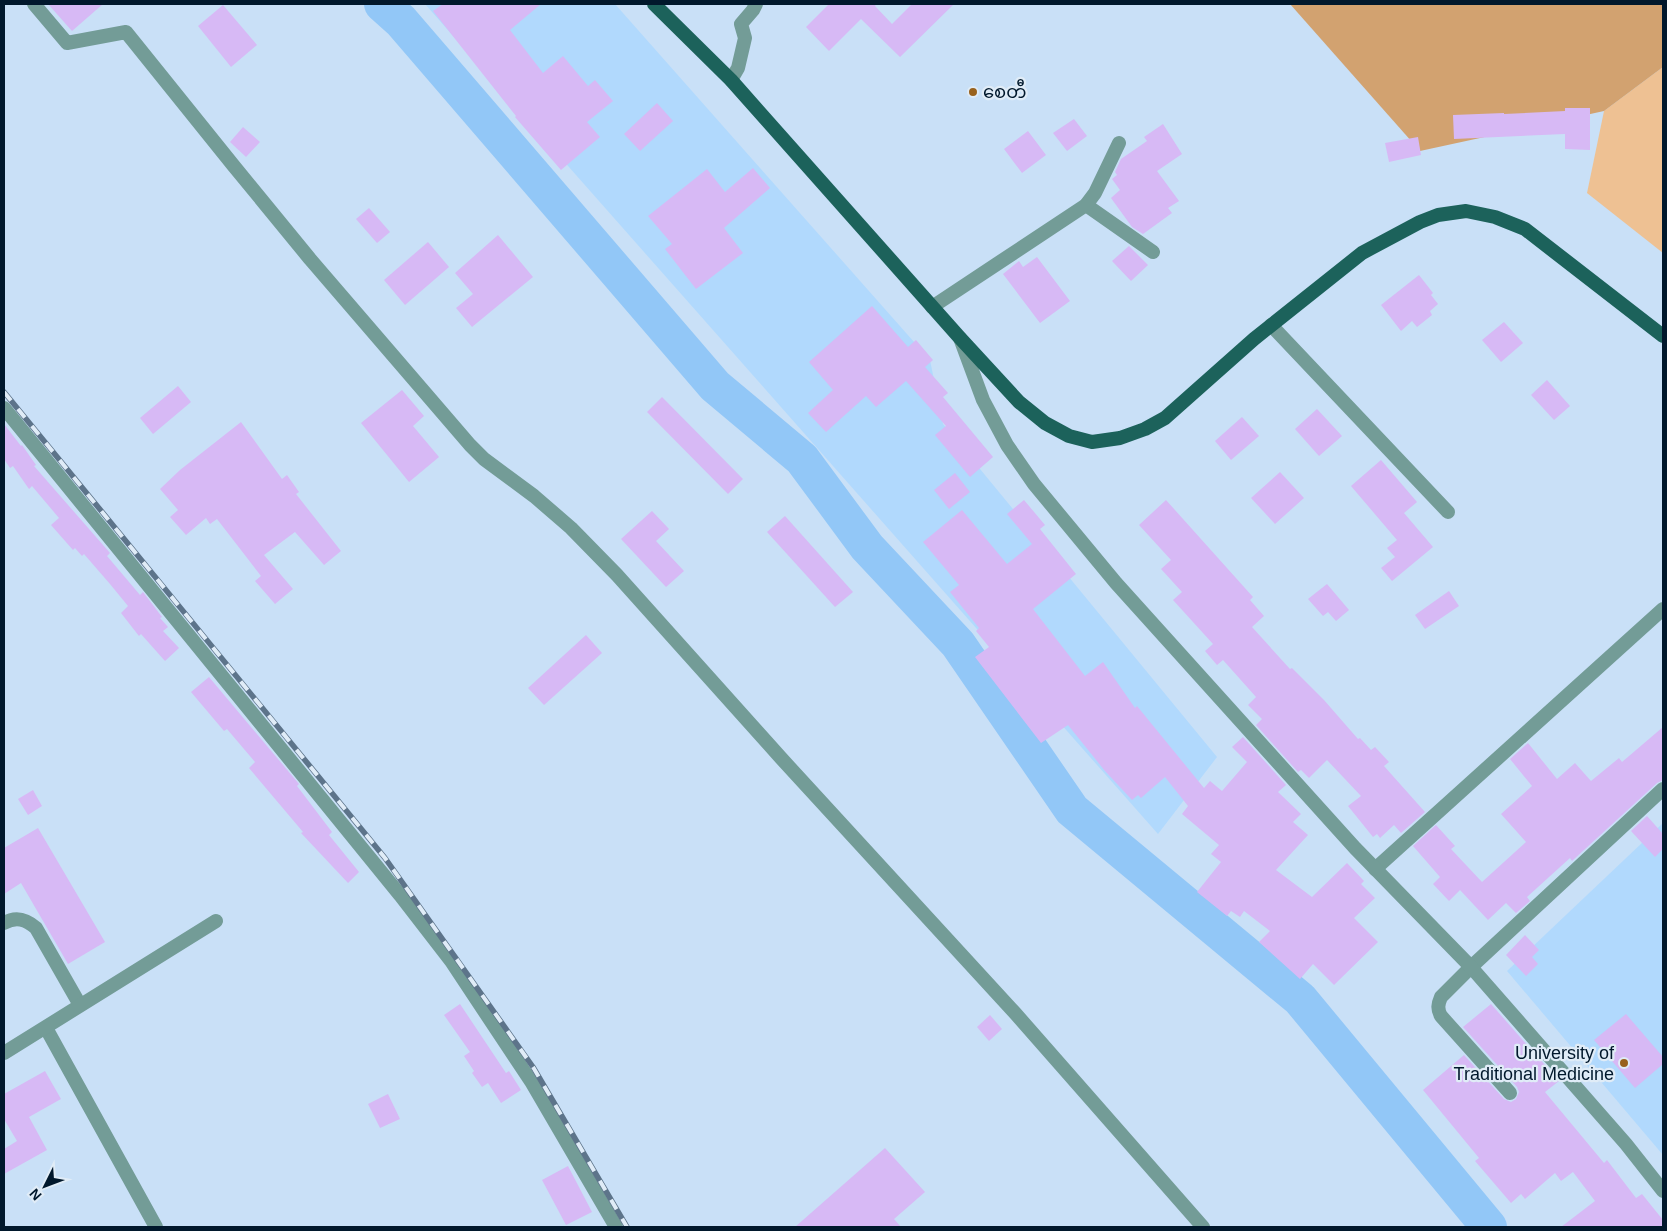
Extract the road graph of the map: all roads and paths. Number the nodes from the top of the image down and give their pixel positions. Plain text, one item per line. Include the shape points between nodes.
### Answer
1 (34, 4) edge
2 (654, 4) edge
3 (756, 4) edge
4 (731, 80) junction
5 (1119, 143) dead end
6 (1086, 205) junction
7 (1153, 252) dead end
8 (932, 307) junction
9 (1271, 325) junction
10 (1663, 336) edge
11 (960, 338) junction
12 (4, 408) edge
13 (1448, 512) dead end
14 (1663, 609) edge
15 (1663, 789) edge
16 (1375, 869) junction
17 (216, 921) dead end
18 (4, 923) edge
19 (1471, 967) junction
20 (80, 1005) junction
21 (46, 1028) junction
22 (4, 1053) edge
23 (1510, 1093) dead end
24 (1663, 1191) edge
25 (156, 1227) edge
26 (616, 1227) edge
27 (1203, 1227) edge

1 - 27 street via 67,43 126,32 304,252 470,445 570,528 616,575 1015,1013
2 - 4 main road
3 - 4 street via 741,24 745,38 738,68
4 - 8 main road
5 - 6 street
6 - 7 street
6 - 8 street
8 - 11 main road
9 - 10 main road via 1362,253 1438,215 1466,211 1496,217 1525,229
9 - 11 main road via 1165,418 1120,438 1092,442 1069,436 1019,402
9 - 13 street
11 - 16 street via 983,400 1034,484 1116,583
12 - 26 street via 400,894 451,962 532,1083
14 - 16 street
15 - 19 street
16 - 19 street
17 - 20 street
18 - 20 street via 26,920 36,928
19 - 23 street via 1441,997 1438,1010 1456,1035
19 - 24 street
20 - 21 street
21 - 22 street
21 - 25 street

